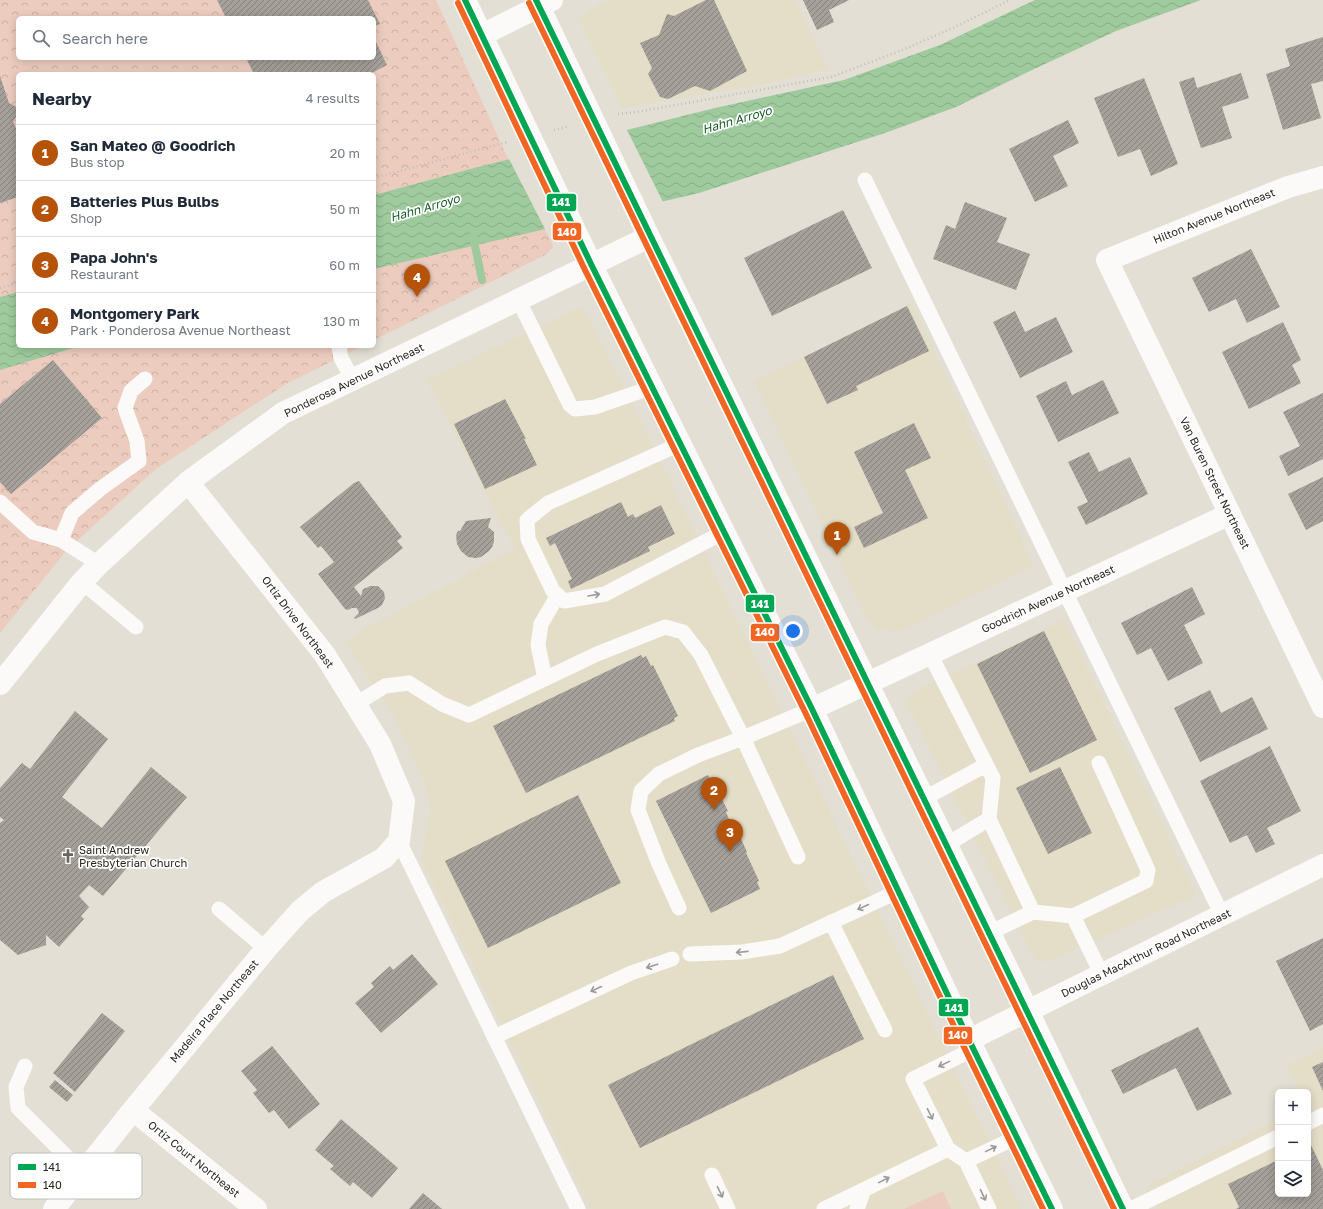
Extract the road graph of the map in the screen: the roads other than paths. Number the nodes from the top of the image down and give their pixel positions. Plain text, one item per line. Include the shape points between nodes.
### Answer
1 (465, 0) edge
2 (542, 2) edge
3 (482, 35) junction
4 (1323, 177) edge
5 (865, 180) dead end
6 (645, 228) junction
7 (587, 255) junction
8 (1107, 260) joint
9 (518, 299) junction
10 (339, 348) edge
11 (145, 379) dead end
12 (353, 380) junction
13 (653, 387) junction
14 (680, 444) junction
15 (188, 482) junction
16 (0, 502) edge
17 (1230, 514) junction
18 (724, 532) junction
19 (61, 540) junction
20 (99, 564) junction
21 (82, 582) junction
22 (1065, 591) junction
23 (558, 595) junction
24 (136, 627) dead end
25 (930, 654) junction
26 (545, 679) junction
27 (0, 684) edge
28 (867, 684) junction
29 (356, 704) junction
30 (1323, 707) edge
31 (812, 709) junction
32 (743, 738) junction
33 (1099, 763) dead end
34 (986, 765) junction
35 (923, 799) junction
36 (989, 820) junction
37 (398, 841) junction
38 (946, 845) junction
39 (798, 856) dead end
40 (1323, 865) edge
41 (899, 891) junction
42 (678, 908) dead end
43 (220, 909) dead end
44 (1033, 912) junction
45 (1222, 915) junction
46 (1073, 916) junction
47 (831, 922) junction
48 (989, 933) junction
49 (266, 949) junction
50 (690, 954) dead end
51 (672, 959) dead end
52 (1102, 975) junction
53 (1028, 1011) junction
54 (885, 1030) dead end
55 (494, 1037) junction
56 (972, 1044) junction
57 (25, 1066) dead end
58 (133, 1110) junction
59 (1323, 1115) edge
60 (1311, 1121) edge
61 (1016, 1137) junction
62 (1275, 1138) edge
63 (948, 1149) junction
64 (62, 1153) edge
65 (98, 1153) edge
66 (966, 1161) junction
67 (712, 1175) dead end
68 (864, 1190) junction
69 (62, 1199) edge
70 (54, 1209) edge
71 (256, 1209) edge
72 (578, 1209) edge
73 (728, 1209) edge
74 (824, 1209) edge
75 (858, 1209) edge
76 (989, 1209) edge
77 (1052, 1209) edge
78 (1123, 1209) edge
79 (1131, 1209) edge

1 - 3 street
2 - 3 street
2 - 6 street via 593,120
3 - 7 street
4 - 8 street, Hilton Avenue Northeast via 1288,187
5 - 22 lane
6 - 7 street, Ponderosa Avenue Northeast
6 - 28 street
7 - 9 street, Ponderosa Avenue Northeast
7 - 13 street
8 - 17 street, Van Buren Street Northeast
9 - 12 street, Ponderosa Avenue Northeast
9 - 13 lane via 570,405 575,409 595,407
10 - 12 lane via 341,358
11 - 19 lane via 131,391 125,408 137,441 139,461 72,513
12 - 15 street, Ponderosa Avenue Northeast via 284,413
13 - 14 street
14 - 18 street
14 - 23 lane via 548,503 527,520 528,539 553,591
15 - 20 street, Ponderosa Avenue Northeast
15 - 29 street, Ortiz Drive Northeast via 325,655
16 - 19 lane via 33,532
17 - 22 street, Goodrich Avenue Northeast
17 - 30 street, Van Buren Street Northeast
23 -> 18 lane via 564,601 605,594
18 - 31 street
19 - 20 lane
20 - 21 street, Ponderosa Avenue Northeast
21 - 24 lane
21 - 27 street, Ponderosa Avenue Northeast
22 - 25 street, Goodrich Avenue Northeast
22 - 45 lane
23 - 26 lane via 541,624 538,645
25 - 28 street, Goodrich Avenue Northeast
25 - 34 lane
26 - 29 lane via 469,715 442,704 409,683 385,686
26 - 32 lane via 665,627 683,632 701,655
28 - 31 street, Goodrich Avenue Northeast
28 - 35 street
29 - 37 street, Ortiz Drive Northeast via 380,744 404,801
31 - 32 lane
31 - 41 street
32 - 39 lane
32 - 42 lane via 658,774 641,791 638,810
33 - 46 lane via 1148,870 1146,881
34 - 35 lane
34 - 36 lane via 993,778
35 - 38 street
36 - 38 lane
36 - 44 lane
37 - 49 street, Madeira Place Northeast via 384,858 323,892 300,911
37 - 55 lane
38 - 48 street
40 - 45 street, Douglas MacArthur Road Northeast
41 -> 47 lane
41 - 56 street
43 - 49 lane
44 - 46 lane
44 - 48 lane
45 - 52 street, Douglas MacArthur Road Northeast
46 - 52 lane
47 -> 50 lane via 780,946 742,952
47 - 54 lane
48 - 53 street
49 - 58 street, Madeira Place Northeast
51 -> 55 lane via 631,973
52 - 53 street, Douglas MacArthur Road Northeast
53 - 56 street, Douglas MacArthur Road Northeast
53 - 78 street
55 - 72 lane
56 - 61 street
56 -> 63 lane via 913,1078
57 - 64 lane via 16,1087 18,1108
58 - 65 street, Madeira Place Northeast
58 - 71 street, Ortiz Court Northeast
59 - 60 lane
66 -> 61 lane
61 - 77 street
62 - 79 lane
63 - 66 lane
68 -> 63 lane
66 -> 76 lane
67 -> 73 lane
68 - 74 lane
68 - 75 lane
69 - 70 street, Madeira Place Northeast

